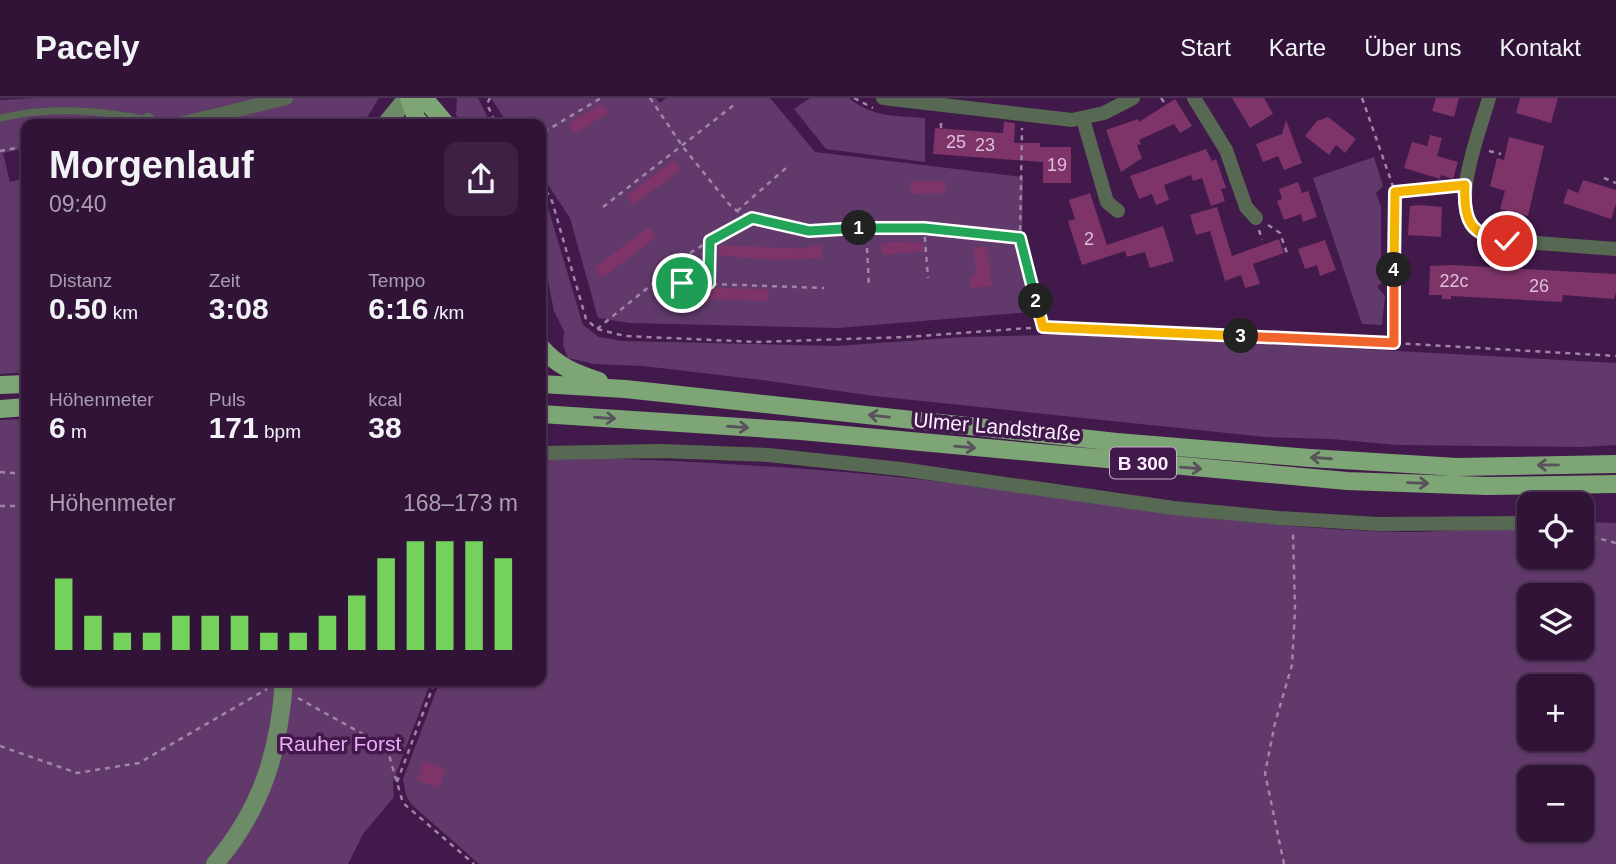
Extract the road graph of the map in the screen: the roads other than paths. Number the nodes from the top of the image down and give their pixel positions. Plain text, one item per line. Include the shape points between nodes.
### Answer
1 (286, 98) edge
2 (409, 98) edge
3 (883, 98) edge
4 (1133, 98) edge
5 (1194, 98) edge
6 (1489, 98) edge
7 (0, 118) edge
8 (137, 119) edge
9 (200, 119) edge
10 (390, 119) edge
11 (417, 119) edge
12 (442, 119) edge
13 (1083, 119) junction
14 (1118, 211) dead end
15 (1256, 218) road end
16 (1616, 249) edge
17 (546, 352) edge
18 (21, 384) edge
19 (546, 384) edge
20 (0, 385) edge
21 (625, 389) junction
22 (21, 407) edge
23 (0, 409) edge
24 (546, 414) edge
25 (546, 453) edge
26 (1616, 464) edge
27 (1616, 484) edge
28 (1517, 523) edge
29 (284, 686) edge
30 (215, 864) edge

1 - 9 street
2 - 10 street
2 - 11 main road
2 - 12 main road via 430,106
3 - 13 street
4 - 13 street
5 - 15 street via 1226,150 1246,207
6 - 16 street via 1465,185 1466,215 1473,227 1507,241
7 - 8 lane via 101,110
13 - 14 street via 1107,202
17 - 21 main road via 571,372
18 - 20 main road
19 - 21 main road, B 300
26 -> 21 main road, B 300 via 1457,467 1310,458
22 - 23 main road
24 -> 27 main road, Ulmer Landstraße / B 300 via 801,431 1300,478 1486,486
25 - 28 street via 768,455 1293,519
29 - 30 street via 277,741 262,791

